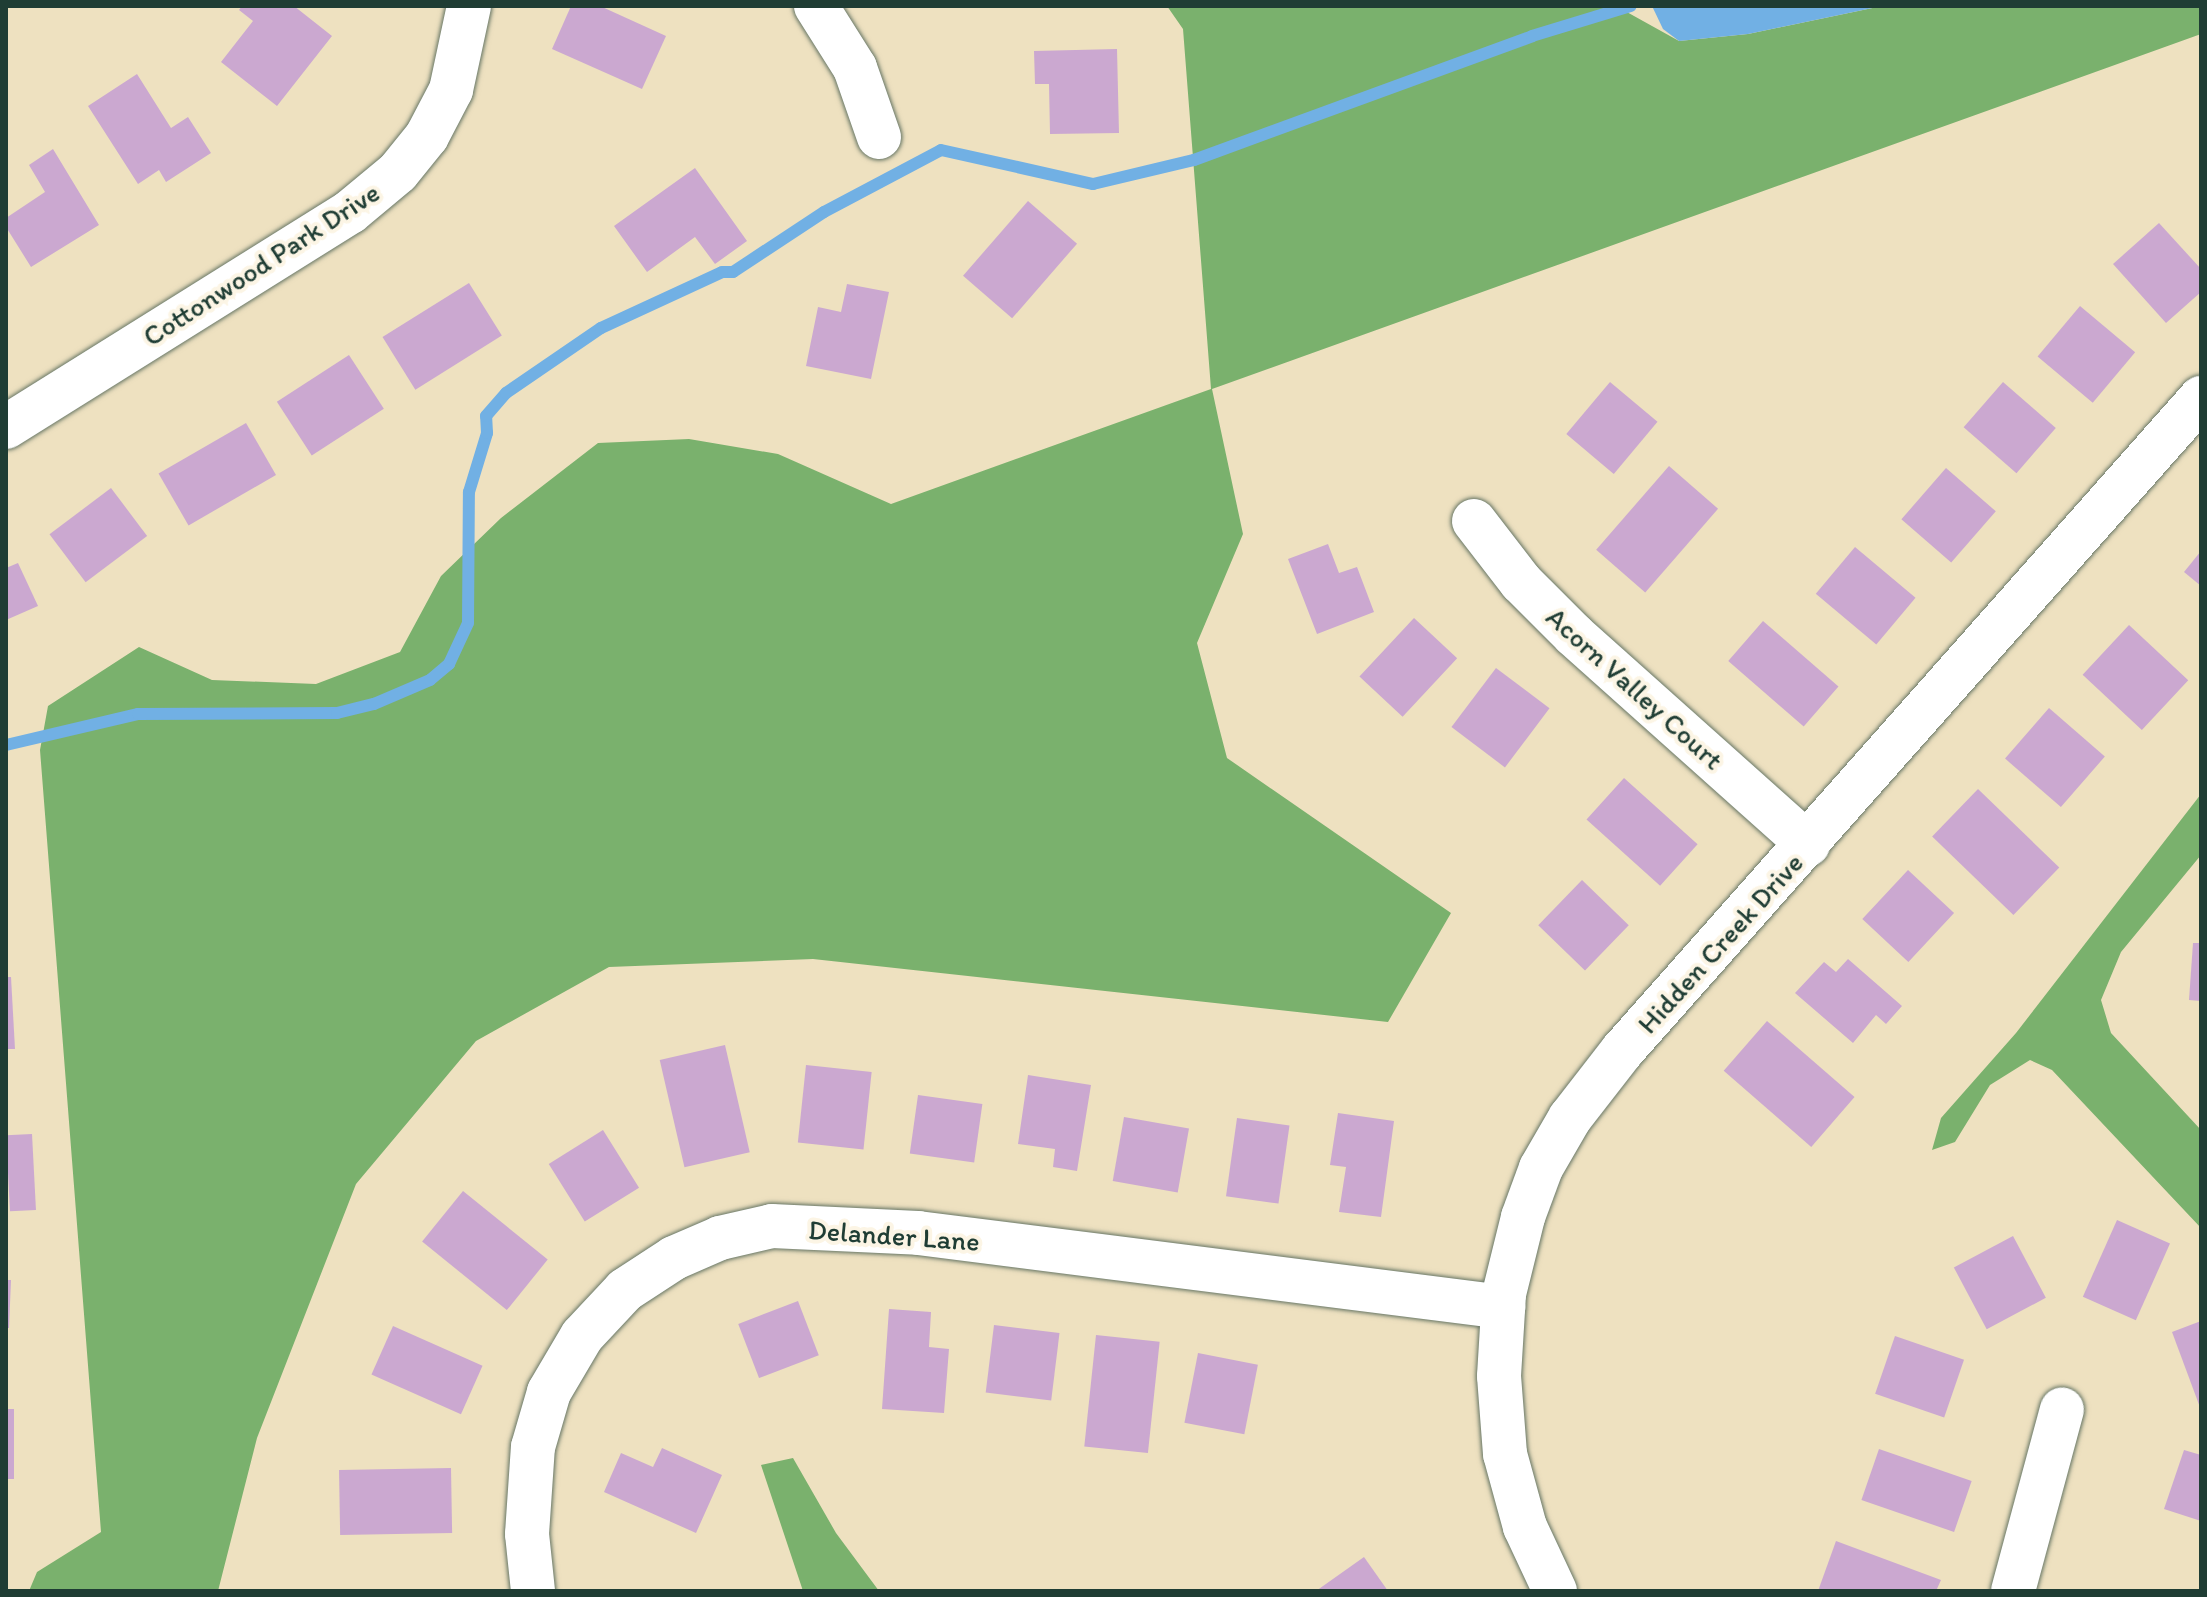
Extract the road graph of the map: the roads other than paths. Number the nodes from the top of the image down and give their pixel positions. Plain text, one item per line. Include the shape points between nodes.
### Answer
1 (469, 6) edge
2 (816, 6) edge
3 (879, 137) dead end
4 (2201, 398) edge
5 (6, 427) edge
6 (1474, 521) dead end
7 (1808, 844) junction
8 (1503, 1307) junction
9 (2062, 1410) dead end
10 (533, 1591) edge
11 (1555, 1591) edge
12 (2013, 1591) edge

1 - 5 street, Cottonwood Park Drive via 451,90 427,136 398,172 350,212
2 - 3 street via 855,68
4 - 7 street, Hidden Creek Drive
6 - 7 street, Acorn Valley Court via 1521,582 1574,635
7 - 8 street, Hidden Creek Drive via 1570,1118 1523,1217
8 - 10 street, Delander Lane via 918,1233 772,1226 720,1238 674,1258 625,1290 582,1336 549,1392 533,1447 527,1534
8 - 11 street, Hidden Creek Drive via 1499,1376 1505,1454 1525,1527
9 - 12 street

